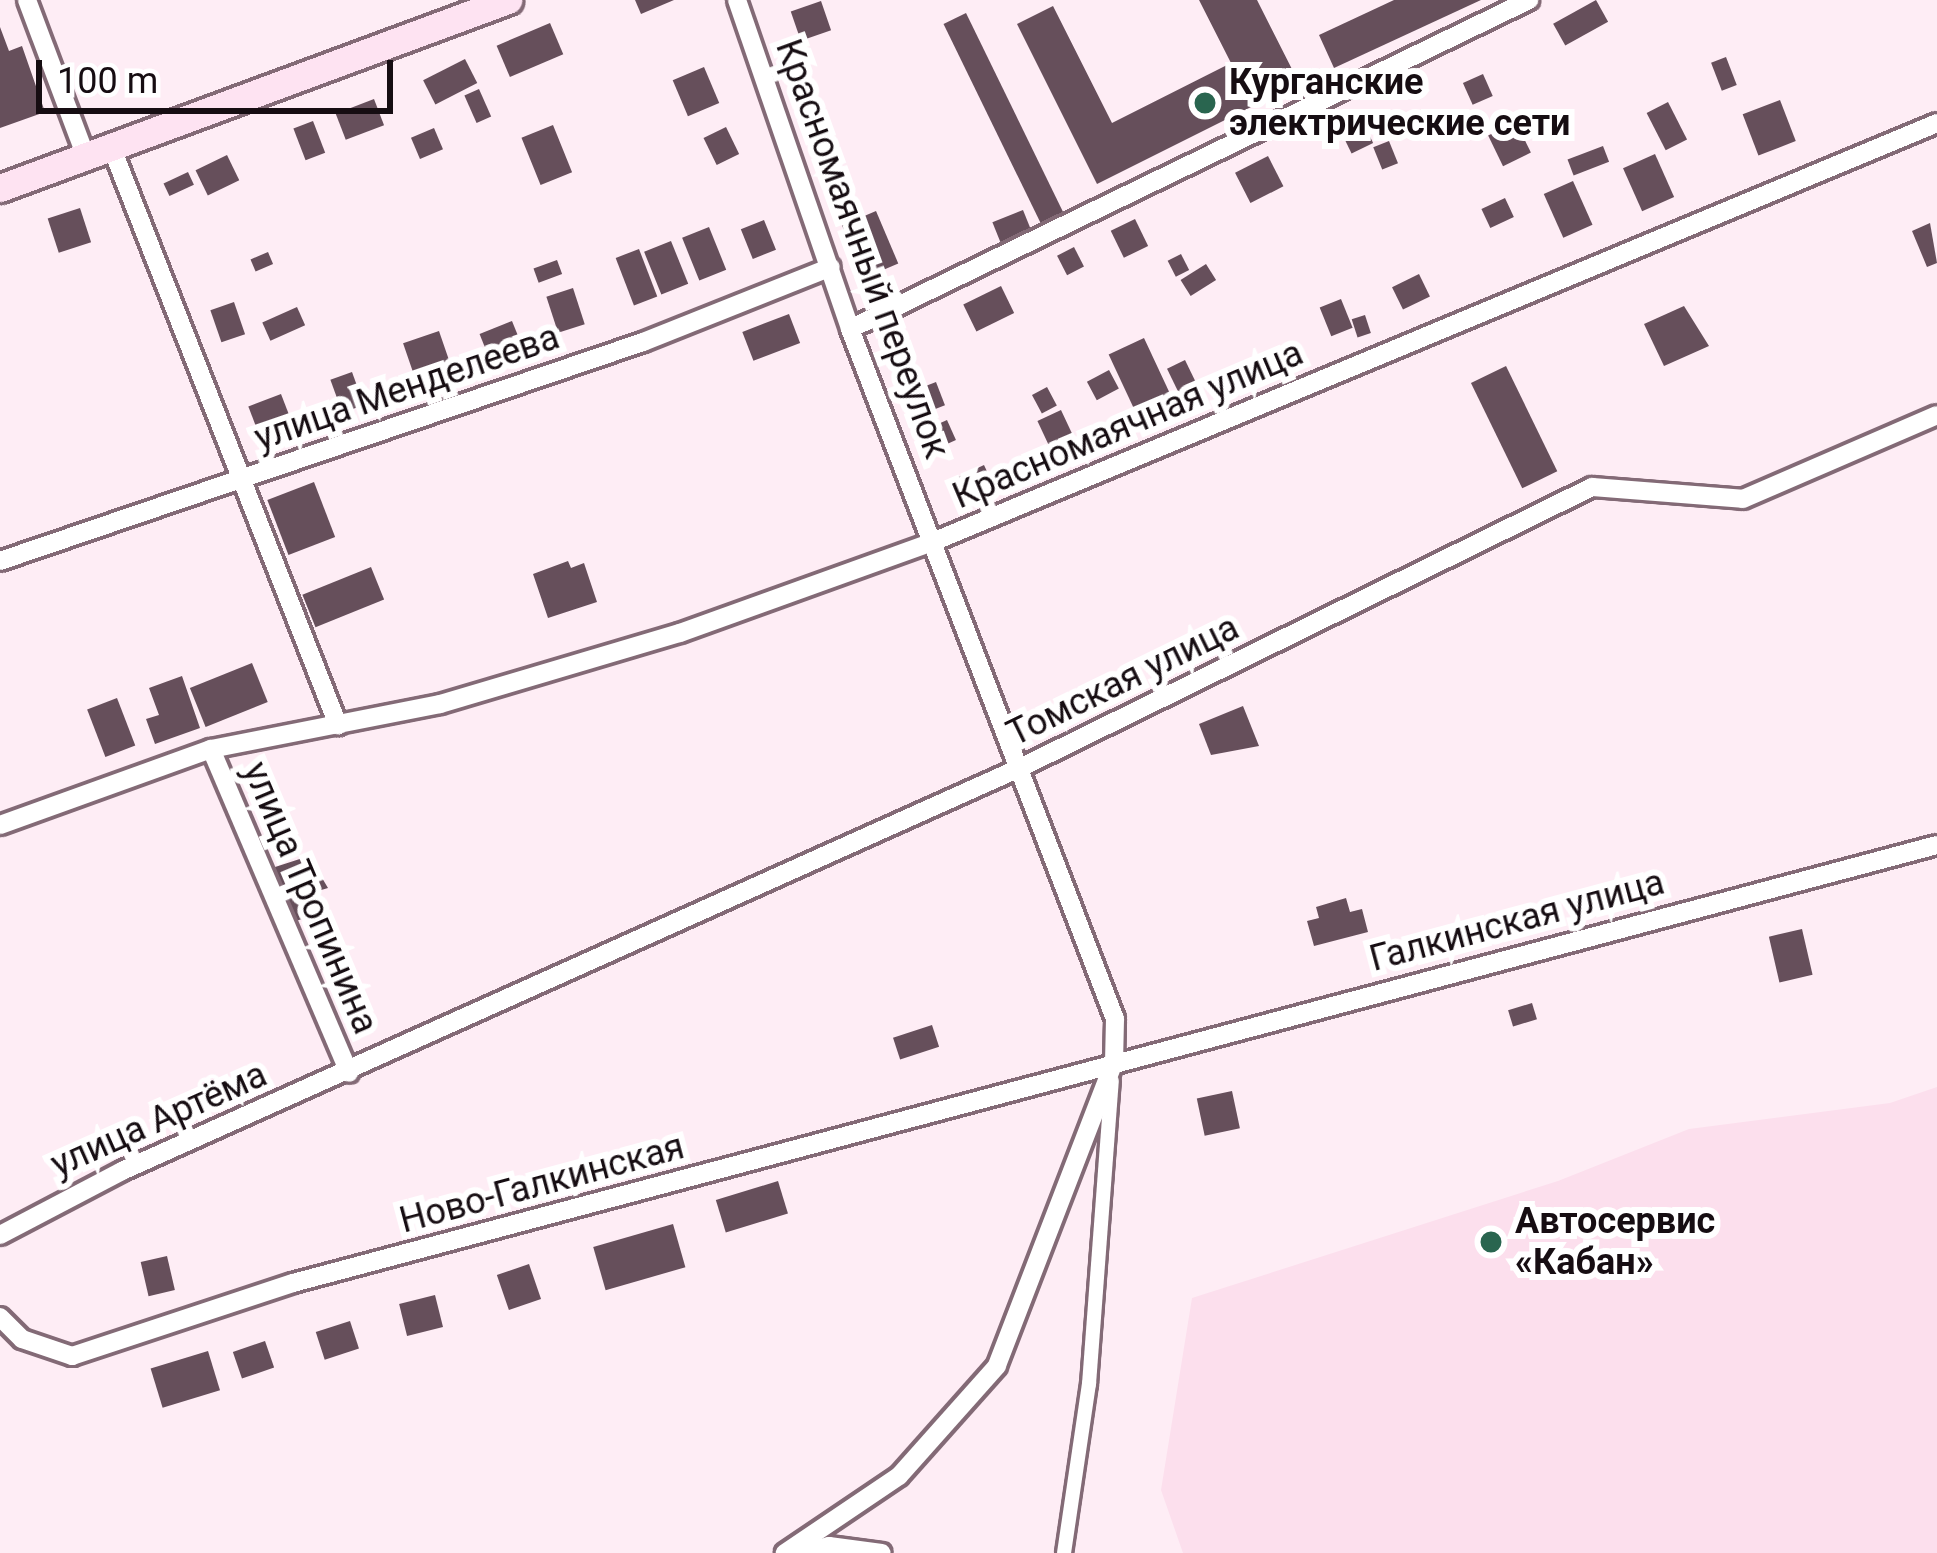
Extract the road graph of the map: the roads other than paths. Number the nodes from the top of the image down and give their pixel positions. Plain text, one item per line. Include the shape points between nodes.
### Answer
1 (27, 0) edge
2 (508, 0) edge
3 (736, 0) edge
4 (1529, 0) edge
5 (1937, 123) edge
6 (100, 155) junction
7 (0, 188) edge
8 (832, 267) junction
9 (850, 328) junction
10 (1937, 415) edge
11 (242, 480) junction
12 (934, 541) junction
13 (0, 561) edge
14 (331, 726) junction
15 (211, 749) junction
16 (1024, 766) junction
17 (0, 825) edge
18 (1937, 845) edge
19 (1114, 1062) junction
20 (349, 1072) junction
21 (0, 1235) edge
22 (0, 1317) edge
23 (784, 1553) edge
24 (803, 1553) edge
25 (882, 1553) edge
26 (1064, 1553) edge

1 - 6 street
2 - 6 main road
3 - 8 street, Красномаячный переулок
4 - 9 street
5 - 12 street, Красномаячная улица
6 - 7 main road
6 - 11 street
8 - 9 street, Красномаячный переулок
8 - 11 street, улица Менделеева
9 - 12 street, Красномаячный переулок
10 - 16 street, Томская улица via 1743,499 1592,488
11 - 13 street, улица Менделеева
11 - 14 street
12 - 14 street, Красномаячная улица via 680,634 440,704
12 - 16 street, Красномаячный переулок
14 - 15 street, Красномаячная улица
15 - 17 street, Красномаячная улица
15 - 20 street, улица Тропинина
16 - 19 street, Красномаячный переулок via 1115,1019
16 - 20 street, Томская улица
18 - 19 street, Галкинская улица
19 - 22 street, Ново-Галкинская via 293,1283 72,1356 22,1340
19 - 23 street via 997,1366 899,1475
19 - 26 street via 1089,1384
20 - 21 street, улица Артёма via 122,1171
24 - 25 street via 829,1546

